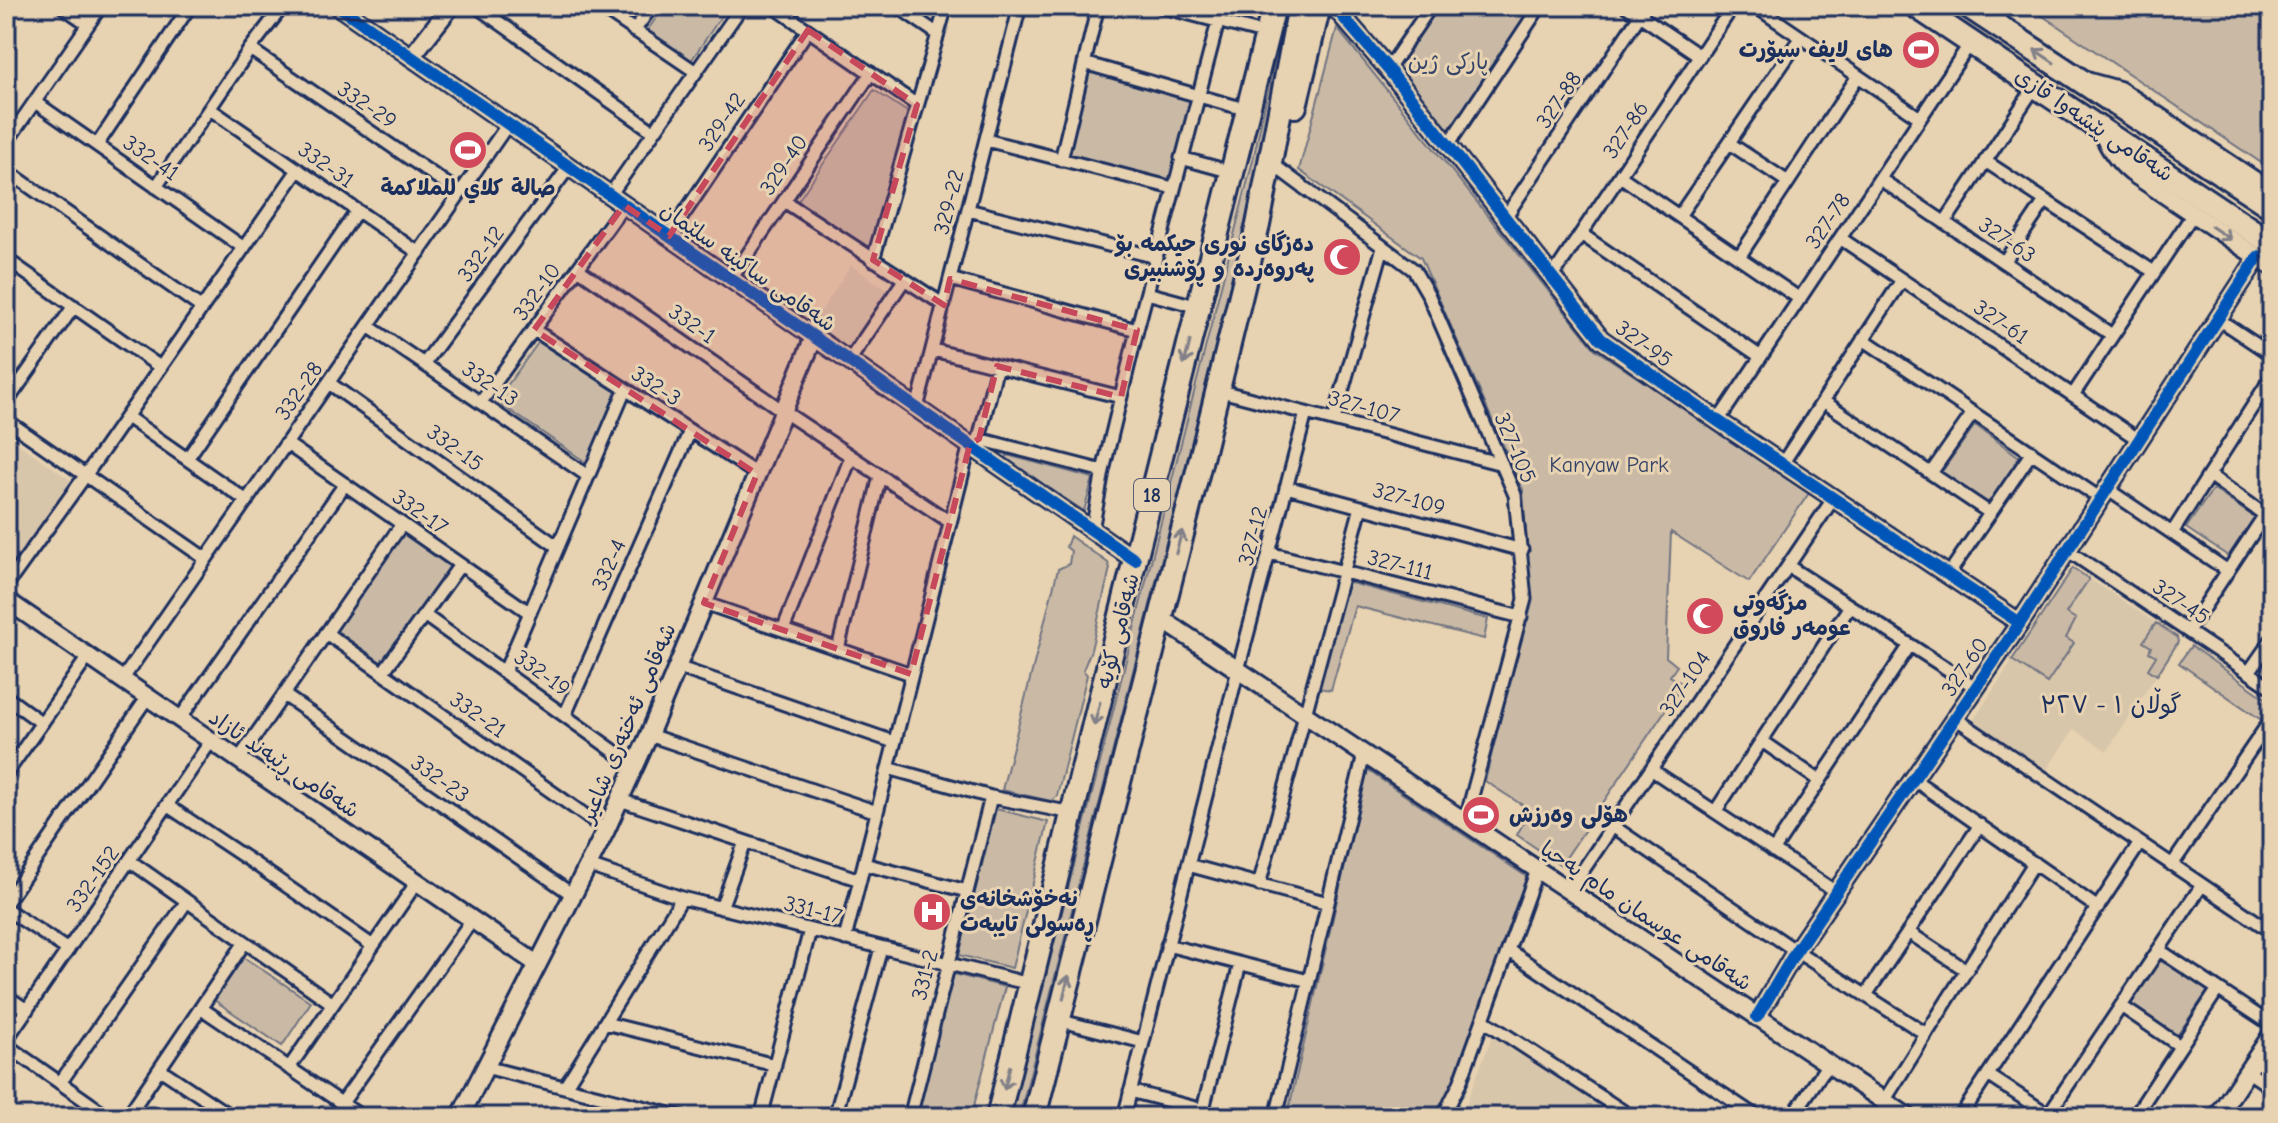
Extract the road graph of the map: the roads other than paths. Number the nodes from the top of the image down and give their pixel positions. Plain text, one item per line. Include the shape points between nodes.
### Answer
1 (10, 6) edge
2 (62, 6) edge
3 (101, 6) edge
4 (190, 6) edge
5 (283, 6) edge
6 (451, 6) edge
7 (476, 6) edge
8 (599, 6) edge
9 (652, 6) edge
10 (742, 6) edge
11 (773, 6) edge
12 (897, 6) edge
13 (946, 6) edge
14 (1020, 6) edge
15 (1098, 6) edge
16 (1159, 6) edge
17 (1274, 6) edge
18 (1300, 6) edge
19 (1319, 6) edge
20 (1330, 6) edge
21 (1431, 6) edge
22 (1540, 6) edge
23 (1626, 6) edge
24 (1733, 6) edge
25 (1755, 6) edge
26 (1916, 6) edge
27 (1968, 6) edge
28 (1982, 6) edge
29 (345, 8) edge
30 (1177, 8) edge
31 (1643, 11) edge
32 (6, 12) edge
33 (1218, 22) junction
34 (88, 24) junction
35 (808, 30) junction
36 (634, 31) junction
37 (2007, 32) junction
38 (938, 34) junction
39 (1267, 34) junction
40 (1801, 37) junction
41 (1971, 42) junction
42 (250, 49) junction
43 (1700, 56) junction
44 (411, 57) junction
45 (1084, 63) junction
46 (1388, 69) junction
47 (696, 72) junction
48 (871, 73) junction
49 (1858, 76) junction
50 (2080, 80) junction
51 (2036, 85) junction
52 (1198, 96) junction
53 (35, 102) junction
54 (917, 105) junction
55 (210, 109) junction
56 (1248, 110) junction
57 (1920, 118) junction
58 (508, 124) junction
59 (2101, 129) junction
60 (654, 132) junction
61 (986, 140) junction
62 (6, 143) edge
63 (1729, 143) junction
64 (97, 145) junction
65 (1448, 145) junction
66 (1181, 158) junction
67 (1061, 160) junction
68 (1985, 161) junction
69 (1275, 166) junction
70 (569, 167) junction
71 (6, 170) edge
72 (298, 170) junction
73 (1232, 172) junction
74 (1620, 176) junction
75 (2172, 176) junction
76 (1880, 179) junction
77 (1788, 182) junction
78 (2238, 185) junction
79 (156, 187) junction
80 (1173, 188) junction
81 (2272, 192) edge
82 (460, 193) junction
83 (617, 200) junction
84 (784, 201) junction
85 (2045, 201) junction
86 (2272, 207) edge
87 (968, 210) junction
88 (357, 211) junction
89 (2193, 214) junction
90 (1506, 216) junction
91 (1679, 216) junction
92 (1945, 222) junction
93 (1258, 225) junction
94 (1581, 234) junction
95 (669, 236) junction
96 (1840, 238) junction
97 (1383, 247) junction
98 (244, 248) junction
99 (2269, 248) edge
100 (419, 253) junction
101 (1156, 257) junction
102 (1739, 257) junction
103 (873, 260) junction
104 (10, 262) edge
105 (2004, 262) junction
106 (578, 269) junction
107 (2154, 272) junction
108 (6, 276) edge
109 (1552, 277) junction
110 (731, 279) junction
111 (950, 279) junction
112 (904, 280) junction
113 (1902, 280) junction
114 (1147, 293) junction
115 (1800, 299) junction
116 (944, 305) junction
117 (74, 306) junction
118 (1199, 307) junction
119 (202, 308) junction
120 (2218, 319) junction
121 (368, 326) junction
122 (534, 330) junction
123 (1137, 330) junction
124 (2112, 335) junction
125 (814, 337) junction
126 (1863, 339) junction
127 (933, 350) junction
128 (2272, 355) edge
129 (1761, 357) junction
130 (849, 361) junction
131 (424, 364) junction
132 (997, 366) junction
133 (160, 367) junction
134 (2272, 376) edge
135 (329, 383) junction
136 (625, 390) junction
137 (1217, 390) junction
138 (2073, 395) junction
139 (1121, 397) junction
140 (1823, 401) junction
141 (481, 402) junction
142 (6, 403) edge
143 (917, 408) junction
144 (783, 411) junction
145 (1306, 413) junction
146 (1973, 413) junction
147 (127, 417) junction
148 (6, 420) edge
149 (1334, 420) junction
150 (1718, 421) junction
151 (690, 431) junction
152 (2139, 440) junction
153 (974, 442) junction
154 (287, 444) junction
155 (2032, 452) junction
156 (851, 457) junction
157 (187, 459) junction
158 (1502, 464) junction
159 (1782, 464) junction
160 (1103, 471) junction
161 (1931, 473) junction
162 (757, 474) junction
163 (2209, 475) junction
164 (85, 476) junction
165 (588, 476) junction
166 (880, 476) junction
167 (345, 484) junction
168 (1286, 487) junction
169 (2104, 494) junction
170 (1833, 499) junction
171 (247, 501) junction
172 (1361, 507) junction
173 (2269, 510) edge
174 (1990, 513) junction
175 (950, 522) junction
176 (402, 524) junction
177 (1092, 530) junction
178 (2172, 533) junction
179 (558, 547) junction
180 (1522, 550) junction
181 (2067, 550) junction
182 (1269, 553) junction
183 (206, 559) junction
184 (1135, 560) junction
185 (460, 565) junction
186 (1788, 566) junction
187 (2228, 571) junction
188 (1344, 572) junction
189 (1948, 575) junction
190 (6, 586) edge
191 (6, 600) edge
192 (704, 603) junction
193 (1850, 606) junction
194 (530, 613) junction
195 (424, 615) junction
196 (1521, 617) junction
197 (1160, 618) junction
198 (2020, 623) junction
199 (783, 630) junction
200 (2188, 631) junction
201 (326, 633) junction
202 (2272, 639) edge
203 (1910, 645) junction
204 (838, 649) junction
205 (88, 657) junction
206 (677, 667) junction
207 (1238, 670) junction
208 (505, 671) junction
209 (383, 672) junction
210 (2249, 672) junction
211 (911, 674) junction
212 (122, 680) junction
213 (1975, 687) junction
214 (2272, 688) edge
215 (284, 695) junction
216 (6, 697) edge
217 (147, 698) junction
218 (1305, 713) junction
219 (565, 715) junction
220 (1955, 718) junction
221 (2272, 718) edge
222 (179, 720) junction
223 (42, 723) junction
224 (649, 735) junction
225 (211, 741) junction
226 (1762, 741) junction
227 (894, 742) junction
228 (1364, 754) junction
229 (239, 759) junction
230 (635, 766) junction
231 (888, 768) junction
232 (1652, 770) junction
233 (6, 774) edge
234 (1913, 779) junction
235 (1820, 781) junction
236 (991, 797) junction
237 (620, 800) junction
238 (168, 806) junction
239 (877, 812) junction
240 (1715, 812) junction
241 (1072, 813) junction
242 (1465, 822) junction
243 (1980, 825) junction
244 (1614, 827) junction
245 (606, 830) junction
246 (745, 842) junction
247 (2140, 843) junction
248 (1773, 851) junction
249 (130, 861) junction
250 (2034, 863) junction
251 (864, 864) junction
252 (1188, 865) junction
253 (2172, 865) junction
254 (589, 866) junction
255 (1537, 870) junction
256 (860, 880) junction
257 (417, 882) junction
258 (1259, 885) junction
259 (2202, 885) junction
260 (967, 891) junction
261 (1569, 891) junction
262 (1836, 892) junction
263 (573, 895) junction
264 (682, 898) junction
265 (187, 901) junction
266 (1328, 903) junction
267 (6, 906) edge
268 (721, 908) junction
269 (2098, 908) junction
270 (472, 920) junction
271 (810, 930) junction
272 (1908, 932) junction
273 (2272, 932) edge
274 (845, 939) junction
275 (245, 942) junction
276 (1167, 945) junction
277 (373, 946) junction
278 (881, 948) junction
279 (68, 950) junction
280 (1508, 950) junction
281 (2159, 950) junction
282 (1796, 951) junction
283 (537, 964) junction
284 (949, 964) junction
285 (1240, 964) junction
286 (1966, 970) junction
287 (1309, 981) junction
288 (1030, 984) junction
289 (2218, 989) junction
290 (1866, 995) junction
291 (6, 996) edge
292 (333, 1004) junction
293 (2121, 1006) junction
294 (201, 1008) junction
295 (27, 1010) junction
296 (1757, 1017) junction
297 (1058, 1020) junction
298 (1483, 1020) junction
299 (605, 1023) junction
300 (2272, 1025) edge
301 (1926, 1034) junction
302 (2272, 1034) edge
303 (6, 1042) edge
304 (1143, 1042) junction
305 (2180, 1046) junction
306 (1828, 1064) junction
307 (775, 1065) junction
308 (485, 1067) junction
309 (289, 1068) junction
310 (160, 1069) junction
311 (2247, 1071) junction
312 (1988, 1075) junction
313 (60, 1083) junction
314 (565, 1087) junction
315 (2272, 1088) edge
316 (1130, 1091) junction
317 (342, 1103) junction
318 (1884, 1107) edge
319 (635, 1111) edge
320 (1619, 1113) edge
321 (1202, 1114) edge
322 (2050, 1116) edge
323 (109, 1117) edge
324 (127, 1117) edge
325 (232, 1117) edge
326 (362, 1117) edge
327 (460, 1117) edge
328 (682, 1117) edge
329 (761, 1117) edge
330 (835, 1117) edge
331 (910, 1117) edge
332 (998, 1117) edge
333 (1034, 1117) edge
334 (1124, 1117) edge
335 (1276, 1117) edge
336 (1443, 1117) edge
337 (1632, 1117) edge
338 (1757, 1117) edge
339 (1792, 1117) edge
340 (1908, 1117) edge
341 (1960, 1117) edge
342 (2134, 1117) edge
343 (2217, 1117) edge

1 - 32 street
2 - 34 street
3 - 34 street
4 - 64 street
5 - 42 street
6 - 44 street
7 - 60 street
8 - 36 street
9 - 36 street
10 - 47 street, 332-10
11 - 35 street
12 - 38 street
13 - 38 street
14 - 61 street, 329-22
15 - 45 street
16 - 30 street
17 - 39 highway, شەقامی کۆیە / 18
18 - 93 highway, شەقامی کۆیە / 18
19 - 69 highway
20 - 46 street, 327-95
21 - 46 street
22 - 65 street
23 - 31 street
24 - 43 street, 327-86
25 - 40 street
26 - 41 highway, شەقامی پێشەوا قازی
27 - 37 highway, شەقامی پێشەوا قازی
28 - 37 street
29 - 44 street, شەقامی ساکینە سلێمان
30 - 33 street
31 - 43 street
31 - 90 street, 327-88
33 - 39 street
33 - 52 street
34 - 53 street
35 - 48 street
35 - 95 street, 329-42
36 - 47 street
50 -> 37 highway, شەقامی پێشەوا قازی
38 - 54 street
39 - 56 highway, شەقامی کۆیە / 18
40 - 49 street
40 - 63 street
41 - 51 highway, شەقامی پێشەوا قازی
41 - 57 street, 327-78
42 - 55 street
42 - 82 street, 332-29
43 - 74 street, 327-86
44 - 58 street, شەقامی ساکینە سلێمان
45 - 52 street
45 - 67 street
46 - 65 street, 327-95
47 - 60 street, 332-10
48 - 54 street
48 - 84 street, 329-40
49 - 57 street
49 - 77 street
50 - 78 highway, شەقامی پێشەوا قازی
50 - 81 street via 2119,90
51 - 59 highway, شەقامی پێشەوا قازی
51 - 68 street
52 - 56 street
52 - 66 street
53 - 62 street
53 - 64 street, 332-41
54 - 103 street
55 - 72 street, 332-31
55 - 79 street
56 - 73 highway, شەقامی کۆیە / 18
57 - 76 street, 327-78
58 - 70 street, شەقامی ساکینە سلێمان
58 - 82 street, 332-28
59 - 75 highway, شەقامی پێشەوا قازی
59 - 89 street via 2117,160
60 - 83 street, 332-10
61 - 67 street
61 - 87 street, 329-22
63 - 77 street
63 - 91 street
64 - 79 street, 332-41
65 - 90 street, 327-95
66 - 73 street
66 - 80 street
67 - 80 street
68 - 85 street
68 - 92 street
69 - 93 highway
69 - 97 street, 327-105
70 - 83 street, شەقامی ساکینە سلێمان
70 - 131 street, 332-12
71 - 119 street
72 - 88 street, 332-31
72 - 98 street
73 - 118 highway, شەقامی کۆیە / 18
74 - 91 street
74 - 94 street, 327-86
75 - 78 highway via 2221,197 2233,195
75 - 99 highway, شەقامی پێشەوا قازی
76 - 92 street, 327-63
76 - 96 street, 327-78
77 - 102 street
78 - 86 highway, شەقامی پێشەوا قازی
79 - 98 street, 332-41
80 - 101 street
82 - 100 street, 332-28
83 - 95 street, شەقامی ساکینە سلێمان
83 - 106 street, 332-10
84 - 103 street
84 - 110 street, 329-40
85 - 105 street
85 - 107 street
87 - 101 street
87 - 111 street, 329-22
88 - 100 street, 332-31
88 - 157 street
89 -> 99 street
89 - 107 street
90 - 109 street, 327-95
91 - 102 street
92 - 105 street, 327-63
93 - 137 highway, شەقامی کۆیە / 18
94 - 109 street, 327-86
94 - 129 street
95 - 110 street, شەقامی ساکینە سلێمان
96 - 113 street, 327-61
96 - 115 street, 327-78
97 - 149 street
97 - 158 street, 327-105 via 1414,270 1428,294
98 - 119 street
99 - 120 street, 327-60
100 - 121 street, 332-28
101 - 114 street
102 - 115 street
103 - 112 street
104 - 108 street
104 - 117 street
105 - 124 street, 327-63
106 - 122 street, 332-10
106 - 144 street, 332-1
107 - 124 street
109 - 150 street, 327-95 via 1601,339
110 - 125 street, شەقامی ساکینە سلێمان
111 - 116 street, 329-22
111 - 123 street
112 - 116 street
112 - 130 street
113 - 126 street
113 - 138 street, 327-61
114 - 118 street
114 - 123 street
115 - 129 street, 327-78
116 - 127 street, 329-22
117 - 133 street
117 - 142 street
118 -> 184 highway, شەقامی کۆیە / 18
119 - 133 street
120 - 128 street
120 - 152 street, 327-60
121 - 131 street, 332-13
121 - 135 street, 332-28
122 - 136 street, 332-3
122 - 141 street, 332-10
123 - 139 street
124 - 138 street
125 - 130 street, شەقامی ساکینە سلێمان
125 - 144 street, شەقامی ئەختەری شاعیر
126 - 140 street
126 - 146 street
127 - 132 street
127 - 143 street, 329-22
129 - 150 street, 327-78
130 - 143 street, شەقامی ساکینە سلێمان
131 - 141 street, 332-13
132 - 139 street
132 - 153 street
133 - 147 street
134 - 163 street
135 - 154 street, 332-28
135 - 179 street, 332-15
136 - 151 street, 332-3
136 - 165 street
137 - 145 street, 327-107
197 -> 137 highway, شەقامی کۆیە / 18
138 - 152 street, 327-61
139 - 160 street
140 - 159 street
140 - 161 street
141 - 165 street, 332-13
143 - 153 street, شەقامی ساکینە سلێمان
144 - 156 street, 332-1
144 - 162 street, شەقامی ئەختەری شاعیر
145 - 149 street, 327-107
145 - 168 street, 327-12
146 - 155 street
146 - 161 street
147 - 157 street
147 - 164 street
148 - 164 street
149 - 158 street, 327-107
150 - 159 street, 327-95
151 - 162 street, 332-3
151 - 219 street, 332-4
152 - 169 street, 327-60
153 - 160 street
153 - 175 street
153 - 177 street, شەقامی ساکینە سلێمان
154 - 167 street, 332-17
154 - 171 street, 332-28
155 - 169 street
155 - 174 street
156 - 166 street, 332-1
156 - 199 street
157 - 171 street
158 - 180 street, 327-105 via 1515,495
159 - 170 street, 327-95
160 - 177 street
161 - 174 street
162 - 192 street, شەقامی ئەختەری شاعیر
163 - 173 street
163 - 178 street
164 - 183 street
164 - 190 street
165 - 179 street
166 - 175 street, 332-1
166 - 204 street
167 - 176 street, 332-17
167 - 222 street
168 - 172 street, 327-109
168 - 182 street, 327-12
169 - 178 street
169 - 181 street, 327-60
170 - 186 street, 327-104
170 - 189 street, 327-95
171 - 183 street, 332-28
172 - 180 street, 327-109
172 - 188 street
173 - 187 street
174 - 189 street
175 - 211 street
176 - 185 street, 332-17
176 - 201 street
177 - 184 street, شەقامی ساکینە سلێمان
178 - 187 street
179 - 194 street
180 - 196 street, 327-105
181 - 198 street, 327-60
181 - 200 street, 327-45
182 - 188 street, 327-111
182 - 207 street, 327-12
183 - 212 street, 332-28
184 -> 241 highway, شەقامی کۆیە / 18
185 - 194 street, 332-17
185 - 195 street
186 - 193 street
186 - 232 street, 327-104
187 - 200 street
188 - 196 street, 327-111
188 - 218 street
189 - 198 street, 327-95
191 - 205 street, شەقامی ڕێبەند ئازاد
192 - 199 street
192 - 206 street, شەقامی ئەختەری شاعیر
193 - 203 street
193 - 226 street
194 - 208 street
195 - 208 street, 332-19
195 - 209 street
196 - 242 street, 327-105
197 - 207 street, شەقامی عوسمان مام یەحیا
297 -> 197 highway, شەقامی کۆیە / 18
198 - 213 street, 327-60
199 - 204 street
200 - 210 street, 327-45
201 - 209 street, 332-21
201 - 215 street
202 - 210 street
203 - 213 street
203 - 235 street
204 - 211 street
205 - 212 street, شەقامی ڕێبەند ئازاد
205 - 223 street
206 - 224 street, شەقامی ئەختەری شاعیر
206 - 227 street
207 - 218 street, شەقامی عوسمان مام یەحیا
207 - 252 street, 327-12
208 - 219 street, 332-19
209 - 245 street, 332-21
210 - 214 street, 327-45
211 - 227 street
212 - 217 street, شەقامی ڕێبەند ئازاد
213 - 220 street, 327-60
215 - 229 street
215 - 263 street, 332-23
216 - 223 street
217 - 222 street, شەقامی ڕێبەند ئازاد
217 - 267 street
218 - 228 street, شەقامی عوسمان مام یەحیا
218 - 258 street
219 - 230 street, 332-19
220 - 234 street, 327-60
220 - 247 street
221 - 253 street
222 - 225 street, شەقامی ڕێبەند ئازاد
223 - 233 street
224 - 230 street, شەقامی ئەختەری شاعیر
224 - 239 street
225 - 229 street, شەقامی ڕێبەند ئازاد
225 - 238 street, 332-152
226 - 235 street
226 - 240 street
227 - 231 street
228 - 242 street, شەقامی عوسمان مام یەحیا
228 - 266 street
229 - 257 street, شەقامی ڕێبەند ئازاد
230 - 237 street, شەقامی ئەختەری شاعیر
231 - 236 street
231 - 239 street
232 - 240 street
232 - 244 street, 327-104
234 - 243 street
234 - 262 street, 327-60
235 - 248 street
236 - 241 street
236 - 260 street, 331-2
237 - 245 street, شەقامی ئەختەری شاعیر
237 - 246 street
238 - 249 street, 332-152
238 - 277 street
239 - 251 street
240 - 248 street
241 - 288 highway, شەقامی کۆیە / 18
242 - 255 street, شەقامی عوسمان مام یەحیا
243 - 250 street
243 - 272 street
244 - 261 street, 327-104
244 - 282 street
245 - 254 street, شەقامی ئەختەری شاعیر
246 - 256 street
246 - 268 street
247 - 253 street
247 - 269 street
248 - 262 street
249 - 265 street
249 - 279 street, 332-152
250 - 269 street
250 - 286 street
251 - 256 street
251 - 260 street
252 - 258 street
252 - 276 street, 327-12
253 - 259 street
254 - 263 street, شەقامی ئەختەری شاعیر
254 - 264 street, 331-17
255 - 261 street, شەقامی عوسمان مام یەحیا
255 - 280 street
256 - 274 street
257 - 270 street, شەقامی ڕێبەند ئازاد
257 - 277 street
258 - 266 street
259 - 273 street
259 - 281 street
260 - 284 street, 331-2
261 - 296 street, شەقامی عوسمان مام یەحیا
262 - 282 street, 327-60
263 - 283 street, شەقامی ئەختەری شاعیر
264 - 268 street, 331-17
264 - 299 street
265 - 275 street
265 - 313 street
266 - 287 street
267 - 279 street
268 - 271 street, 331-17
269 - 312 street
270 - 283 street, شەقامی ڕێبەند ئازاد
270 - 317 street
271 - 274 street, 331-17
271 - 307 street
272 - 286 street
272 - 290 street
274 - 278 street, 331-17
275 - 292 street
275 - 294 street
276 - 285 street
276 - 304 street, 327-12
277 - 292 street
278 - 284 street, 331-17
278 - 330 street
279 - 295 street, 332-152
280 - 298 street
280 - 338 street
281 - 289 street
281 - 293 street
282 - 290 street
282 - 296 street, 327-60
283 - 308 street, شەقامی ئەختەری شاعیر
284 - 288 street, 331-17
284 - 331 street, 331-2
285 - 287 street
285 - 321 street
286 - 301 street
287 - 335 street
288 -> 332 highway, شەقامی کۆیە / 18
289 - 300 street
289 - 305 street
290 - 301 street
291 - 295 street
292 - 309 street
293 - 305 street
293 - 322 street
294 - 309 street
294 - 310 street
295 - 303 street, 332-152
296 - 306 street, شەقامی عوسمان مام یەحیا
297 - 304 street
297 - 333 highway, شەقامی کۆیە / 18
298 - 320 street
298 - 336 street
299 - 307 street
299 - 314 street
301 - 318 street
302 - 311 street
303 - 313 street
304 - 316 street, 327-12
305 - 342 street
306 - 318 street, شەقامی عوسمان مام یەحیا
306 - 339 street
307 - 329 street
308 - 314 street
308 - 327 street, شەقامی ئەختەری شاعیر
309 - 317 street
310 - 324 street
310 - 325 street
311 - 315 street
311 - 343 street
312 - 322 street
312 - 341 street
313 - 323 street
314 - 319 street
316 - 321 street
316 - 334 street, 327-12
317 - 326 street
318 - 340 street, شەقامی عوسمان مام یەحیا
319 - 328 street
320 - 337 street

